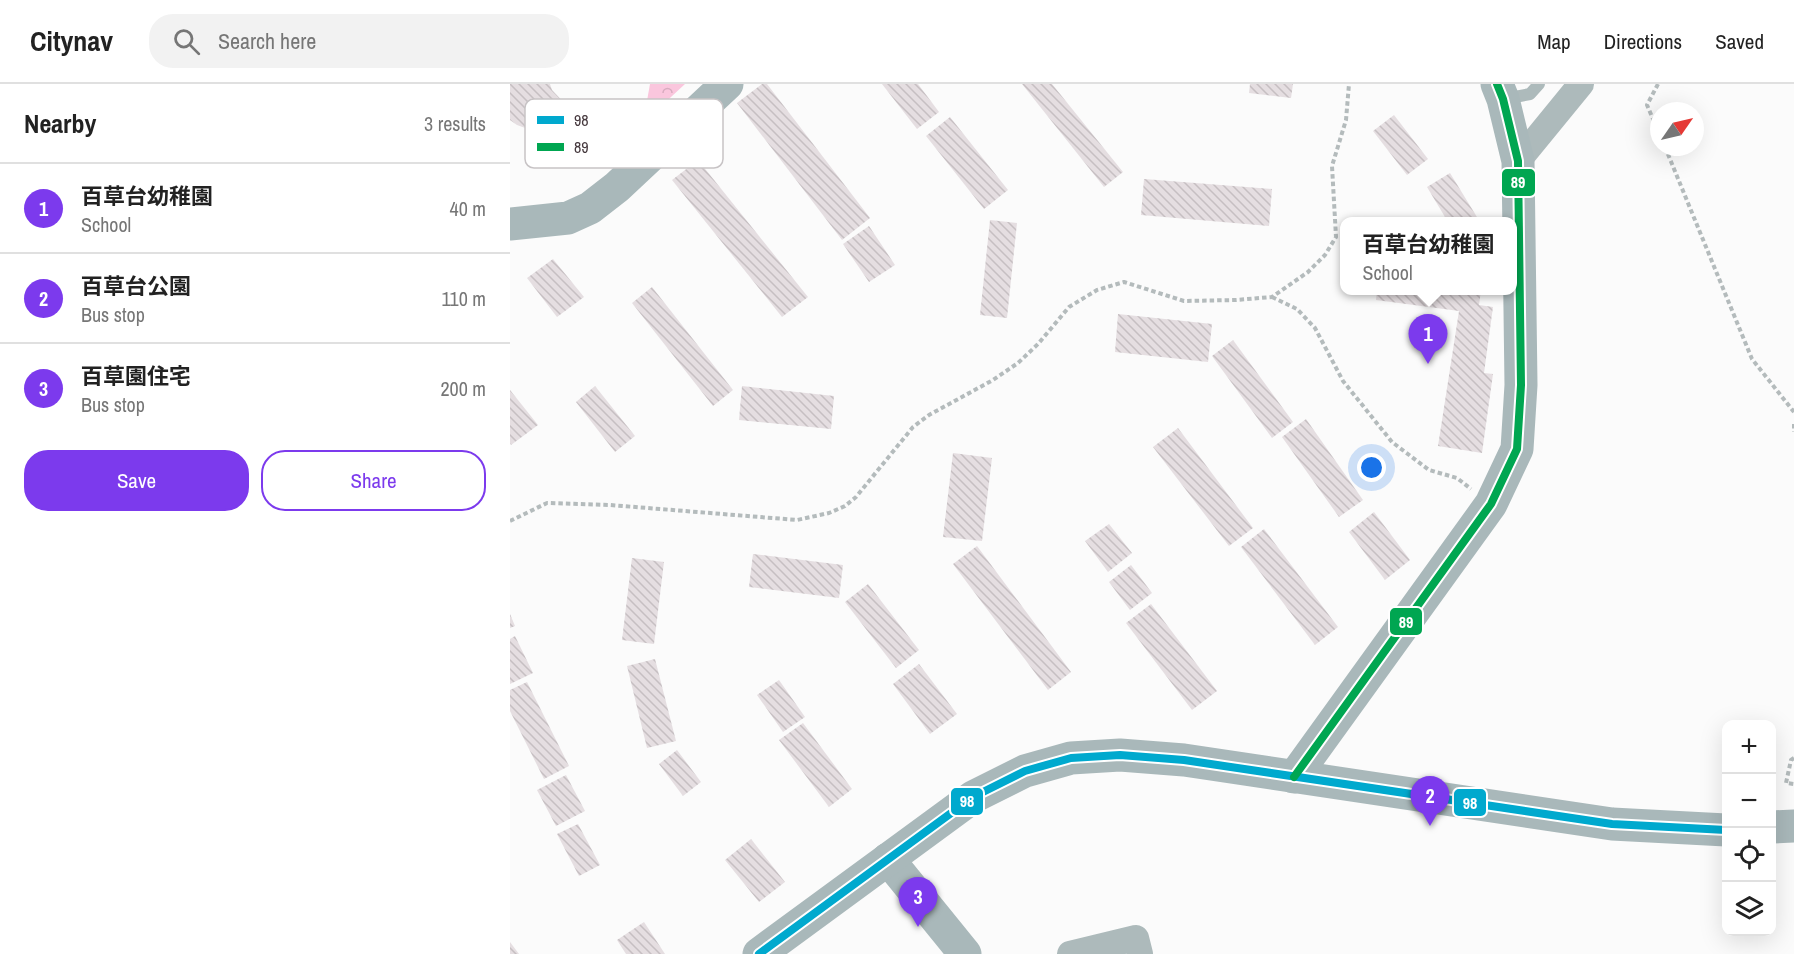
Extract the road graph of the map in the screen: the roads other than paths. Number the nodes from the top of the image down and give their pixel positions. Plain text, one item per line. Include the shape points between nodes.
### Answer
1 (727, 84) edge
2 (1539, 84) edge
3 (1581, 84) edge
4 (1500, 92) edge
5 (711, 99) edge
6 (1518, 161) junction
7 (637, 168) edge
8 (510, 224) edge
9 (1294, 777) junction
10 (1794, 826) edge
11 (1776, 828) edge
12 (1722, 830) edge
13 (888, 859) junction
14 (759, 954) edge
15 (965, 954) edge
16 (1070, 954) edge
17 (1140, 954) edge

1 - 5 street
2 - 4 lane via 1530,94
3 - 6 street
4 - 6 street
6 - 9 street via 1521,385 1517,449 1491,504
7 - 8 street via 590,208 568,218
9 - 12 street via 1612,824
9 - 13 street via 1120,754 1071,758 1025,771 973,797
10 - 11 street
13 - 14 street
13 - 15 street
16 - 17 street via 1136,938

